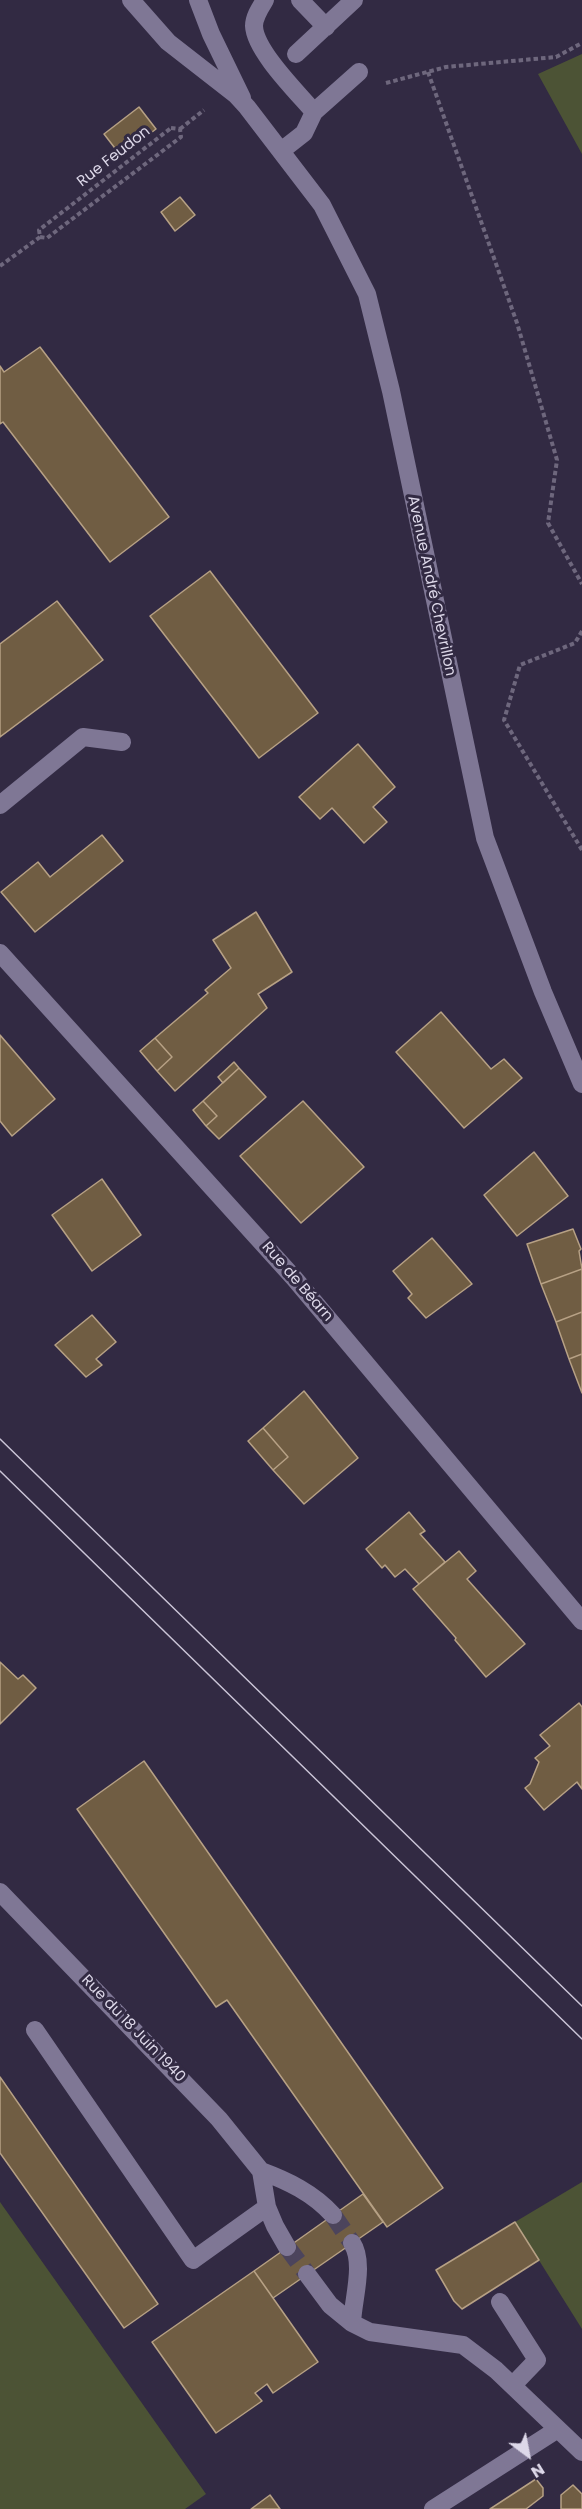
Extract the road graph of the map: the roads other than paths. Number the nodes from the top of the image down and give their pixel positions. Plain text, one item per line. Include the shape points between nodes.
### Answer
1 (131, 0) edge
2 (198, 0) edge
3 (265, 0) edge
4 (300, 0) edge
5 (354, 0) edge
6 (326, 27) junction
7 (296, 54) dead end
8 (359, 72) dead end
9 (247, 107) junction
10 (314, 112) junction
11 (281, 151) junction
12 (122, 742) dead end
13 (0, 805) edge
14 (0, 953) edge
15 (582, 1084) edge
16 (582, 1621) edge
17 (0, 1892) edge
18 (35, 2030) dead end
19 (261, 2171) junction
20 (267, 2207) junction
21 (333, 2215) tunnel mouth
22 (352, 2243) tunnel mouth
23 (287, 2247) tunnel mouth
24 (307, 2274) tunnel mouth
25 (500, 2302) dead end
26 (352, 2323) junction
27 (513, 2385) junction
28 (558, 2429) junction
29 (582, 2452) edge
30 (433, 2509) edge

1 - 9 street, Avenue André Chevrillon via 168,42
2 - 9 street, Avenue André Chevrillon
3 - 10 street via 255,20 257,39
4 - 6 street
5 - 6 street
6 - 7 street
8 - 10 street
9 - 11 street, Avenue André Chevrillon
10 - 11 street via 304,133
11 - 15 street, Avenue André Chevrillon via 322,205 367,294 485,838
12 - 13 street via 82,737
14 - 16 street, Rue de Béarn via 294,1278
17 - 19 street, Rue du 18 Juin 1940 via 219,2119
18 - 20 street via 193,2260
19 - 20 street, Rue du 18 Juin 1940
19 - 21 street, Rue du 18 Juin 1940 via 295,2185
20 - 23 street, Rue du 18 Juin 1940
22 - 26 street via 359,2256 359,2267
24 - 26 street via 330,2305
25 - 27 street via 537,2360
26 - 27 street via 370,2332 463,2345
27 - 28 street
28 - 29 street
28 - 30 street

